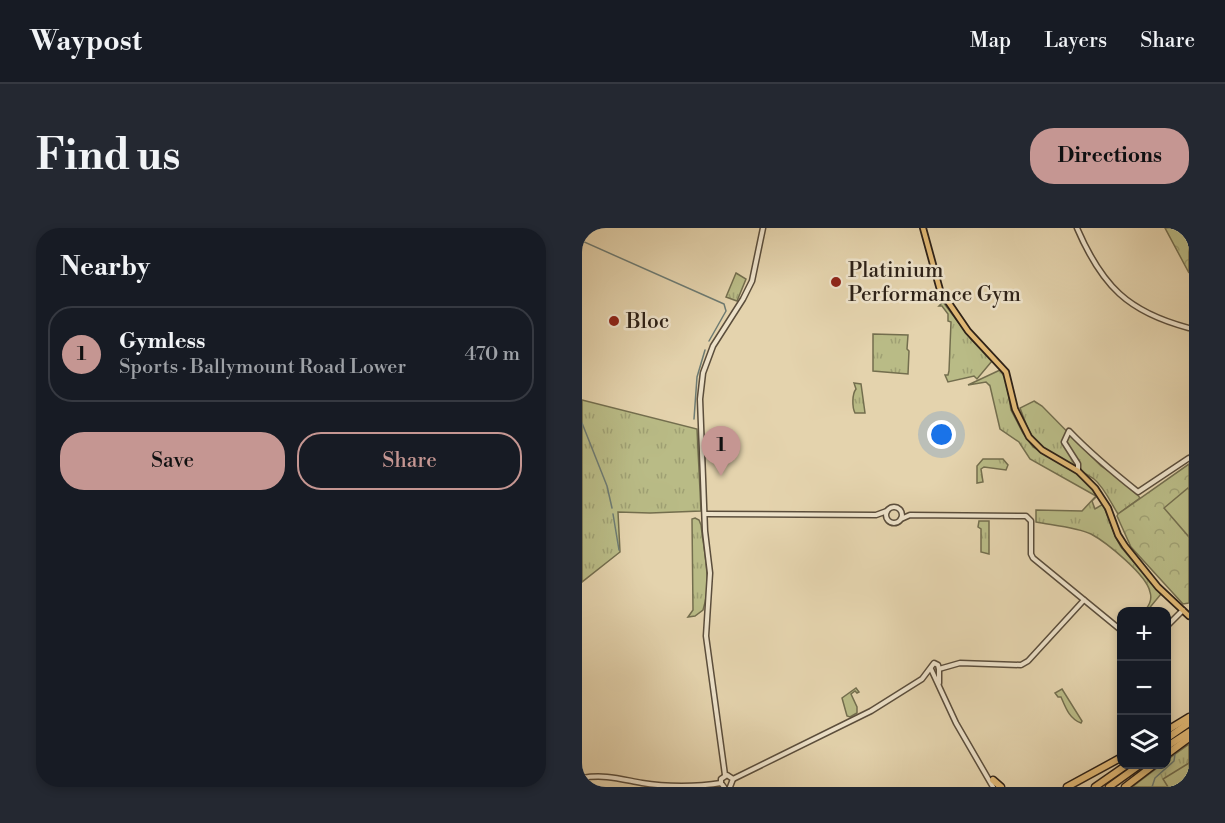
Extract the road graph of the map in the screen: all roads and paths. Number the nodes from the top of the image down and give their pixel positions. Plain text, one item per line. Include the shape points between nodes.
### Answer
1 (763, 228) edge
2 (923, 228) edge
3 (1077, 228) edge
4 (1189, 328) edge
5 (1189, 458) edge
6 (1078, 471) junction
7 (900, 510) junction
8 (887, 511) junction
9 (705, 514) junction
10 (876, 515) junction
11 (910, 515) junction
12 (901, 519) junction
13 (888, 521) junction
14 (1084, 600) junction
15 (1183, 610) junction
16 (1189, 616) edge
17 (1171, 623) edge
18 (1117, 627) edge
19 (931, 669) junction
20 (939, 669) junction
21 (921, 679) junction
22 (939, 684) junction
23 (1189, 717) edge
24 (1189, 723) edge
25 (1171, 728) edge
26 (1189, 732) edge
27 (1171, 736) edge
28 (1189, 738) edge
29 (1171, 744) edge
30 (1171, 752) edge
31 (1117, 760) edge
32 (1122, 769) edge
33 (1135, 769) edge
34 (1150, 769) edge
35 (725, 775) junction
36 (582, 778) edge
37 (733, 779) junction
38 (993, 784) edge
39 (722, 785) edge
40 (730, 787) edge
41 (1000, 787) edge
42 (1067, 787) edge
43 (1095, 787) edge
44 (1109, 787) edge
45 (1125, 787) edge

1 - 9 street via 748,290 717,338 703,373 700,408
2 - 6 main road via 940,290 968,331 1006,372 1015,409 1029,437 1042,450
3 - 4 street via 1117,293 1150,315
5 - 6 street via 1138,492 1069,431 1064,442 1078,464
6 - 15 main road via 1100,494 1129,552
7 - 8 street via 893,507
7 - 11 street
7 - 12 street
8 - 10 street
8 - 13 street
9 - 10 street
9 - 35 street via 710,573 706,636
10 - 13 street
11 - 12 street
11 - 14 street via 1026,516 1031,521 1033,558
12 - 13 street via 895,523
14 - 18 street
14 - 20 street via 1021,665 960,663
15 - 16 main road
15 - 17 street
19 - 20 street via 934,663
19 - 21 street
19 - 22 street
20 - 22 street
21 - 22 street via 930,675
21 - 37 street via 861,716
22 - 38 street via 950,711
23 - 25 highway
24 - 27 highway
26 - 29 highway
28 - 30 highway
31 - 42 highway
32 - 43 highway
33 - 44 highway
34 - 45 highway
35 - 37 street
35 - 39 street
36 - 39 street via 604,775 641,783
37 - 40 street
38 - 41 highway

